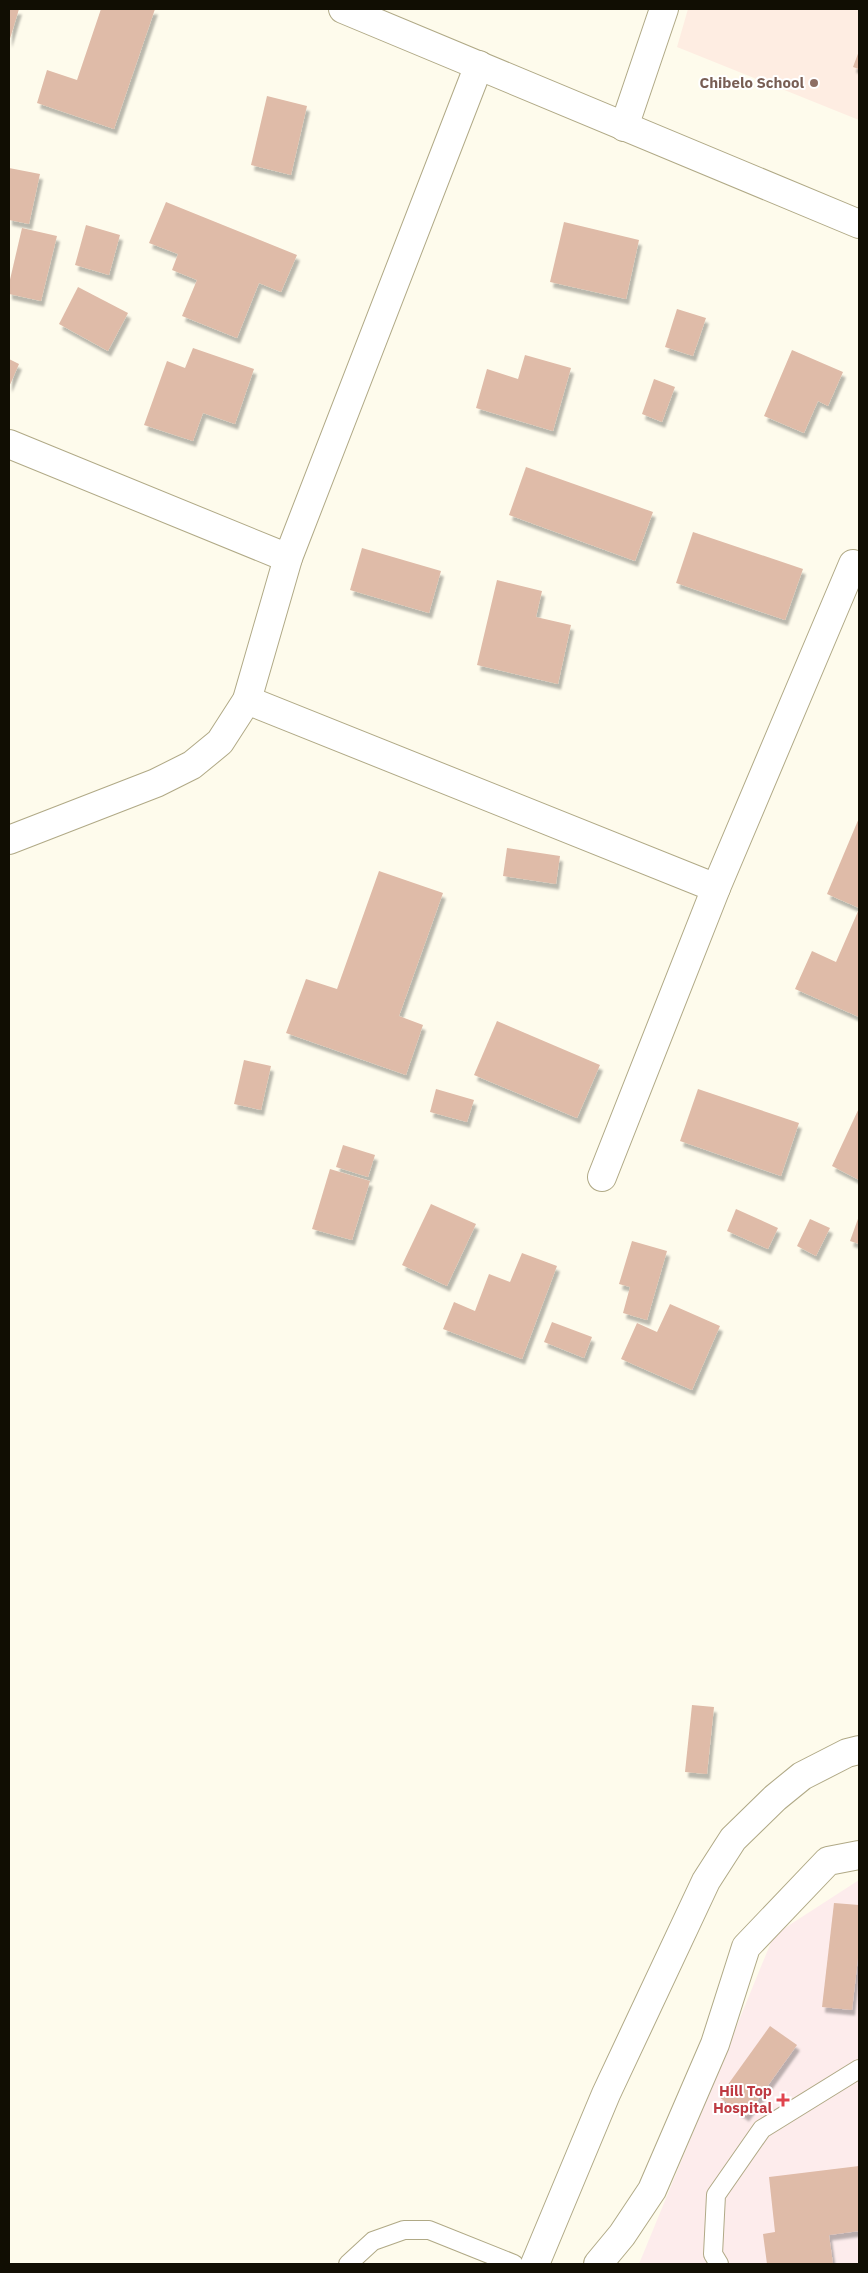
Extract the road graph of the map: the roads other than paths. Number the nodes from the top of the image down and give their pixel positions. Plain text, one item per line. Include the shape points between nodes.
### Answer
1 (343, 9) edge
2 (664, 9) edge
3 (479, 65) junction
4 (624, 127) junction
5 (859, 224) edge
6 (9, 444) edge
7 (288, 558) junction
8 (853, 564) dead end
9 (247, 700) junction
10 (9, 840) edge
11 (716, 888) junction
12 (602, 1177) dead end
13 (859, 1750) edge
14 (859, 1855) edge
15 (859, 2069) edge
16 (348, 2264) edge
17 (514, 2264) edge
18 (535, 2264) edge
19 (598, 2264) edge
20 (719, 2264) edge

1 - 3 street
2 - 4 street
3 - 4 street
3 - 7 street
4 - 5 street
6 - 7 street
7 - 9 street
8 - 11 street
9 - 10 street via 220,742 192,765 156,783
9 - 11 street
11 - 12 street
13 - 18 street via 802,1776 775,1798 733,1839 706,1881 606,2094
14 - 19 street via 828,1861 746,1947 715,2044 652,2190
15 - 20 lane via 762,2129 716,2195 713,2254
16 - 17 lane via 373,2241 404,2230 429,2230

